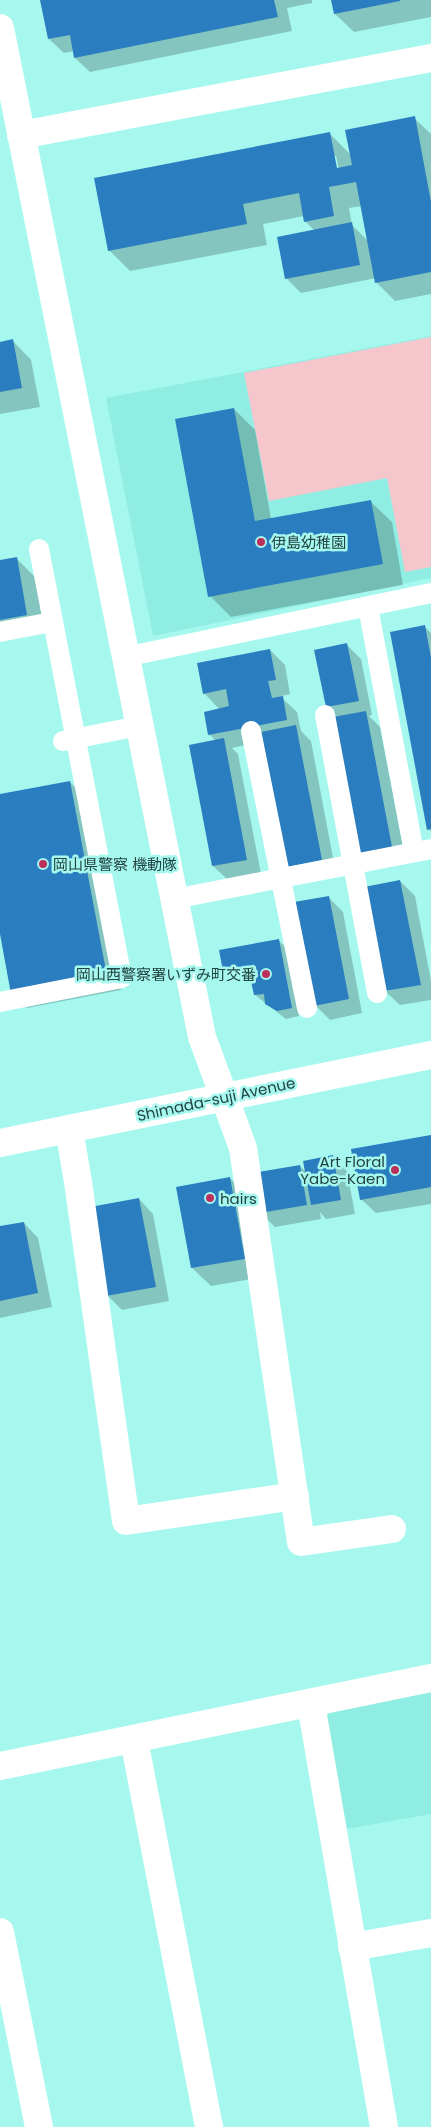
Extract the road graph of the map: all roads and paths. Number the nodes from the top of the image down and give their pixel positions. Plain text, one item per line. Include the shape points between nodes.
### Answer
1 (0, 28) edge
2 (431, 58) edge
3 (21, 135) junction
4 (38, 549) dead end
5 (431, 593) edge
6 (368, 606) junction
7 (52, 622) junction
8 (0, 632) edge
9 (125, 657) junction
10 (325, 715) dead end
11 (139, 726) junction
12 (251, 731) dead end
13 (69, 740) junction
14 (423, 851) edge
15 (353, 865) junction
16 (280, 878) junction
17 (174, 899) junction
18 (377, 993) dead end
19 (0, 1002) edge
20 (306, 1008) dead end
21 (431, 1055) edge
22 (223, 1098) junction
23 (69, 1129) junction
24 (0, 1142) edge
25 (295, 1496) junction
26 (392, 1529) dead end
27 (431, 1678) edge
28 (312, 1704) junction
29 (134, 1740) junction
30 (0, 1766) edge
31 (0, 1932) edge
32 (431, 1933) edge
33 (352, 1947) junction
34 (39, 2127) edge
35 (209, 2127) edge
36 (384, 2127) edge

1 - 3 street
2 - 3 street
3 - 9 street
4 - 7 lane
5 - 6 lane
6 - 9 lane
6 - 14 lane
7 - 8 lane
7 - 13 lane
9 - 11 street
10 - 15 lane
11 - 13 lane
11 - 17 street
12 - 16 lane
13 - 19 lane via 122,978
14 - 15 lane
15 - 16 lane
15 - 18 lane
16 - 17 lane
16 - 20 lane
17 - 22 street via 202,1037
21 - 22 street, Shimada-suji Avenue
22 - 23 street, Shimada-suji Avenue
22 - 25 street via 243,1148
23 - 24 street, Shimada-suji Avenue
23 - 25 street via 126,1521
25 - 26 street via 300,1542
27 - 28 street
28 - 29 street
28 - 33 street
29 - 30 street
29 - 35 street
31 - 34 street
32 - 33 street
33 - 36 street

